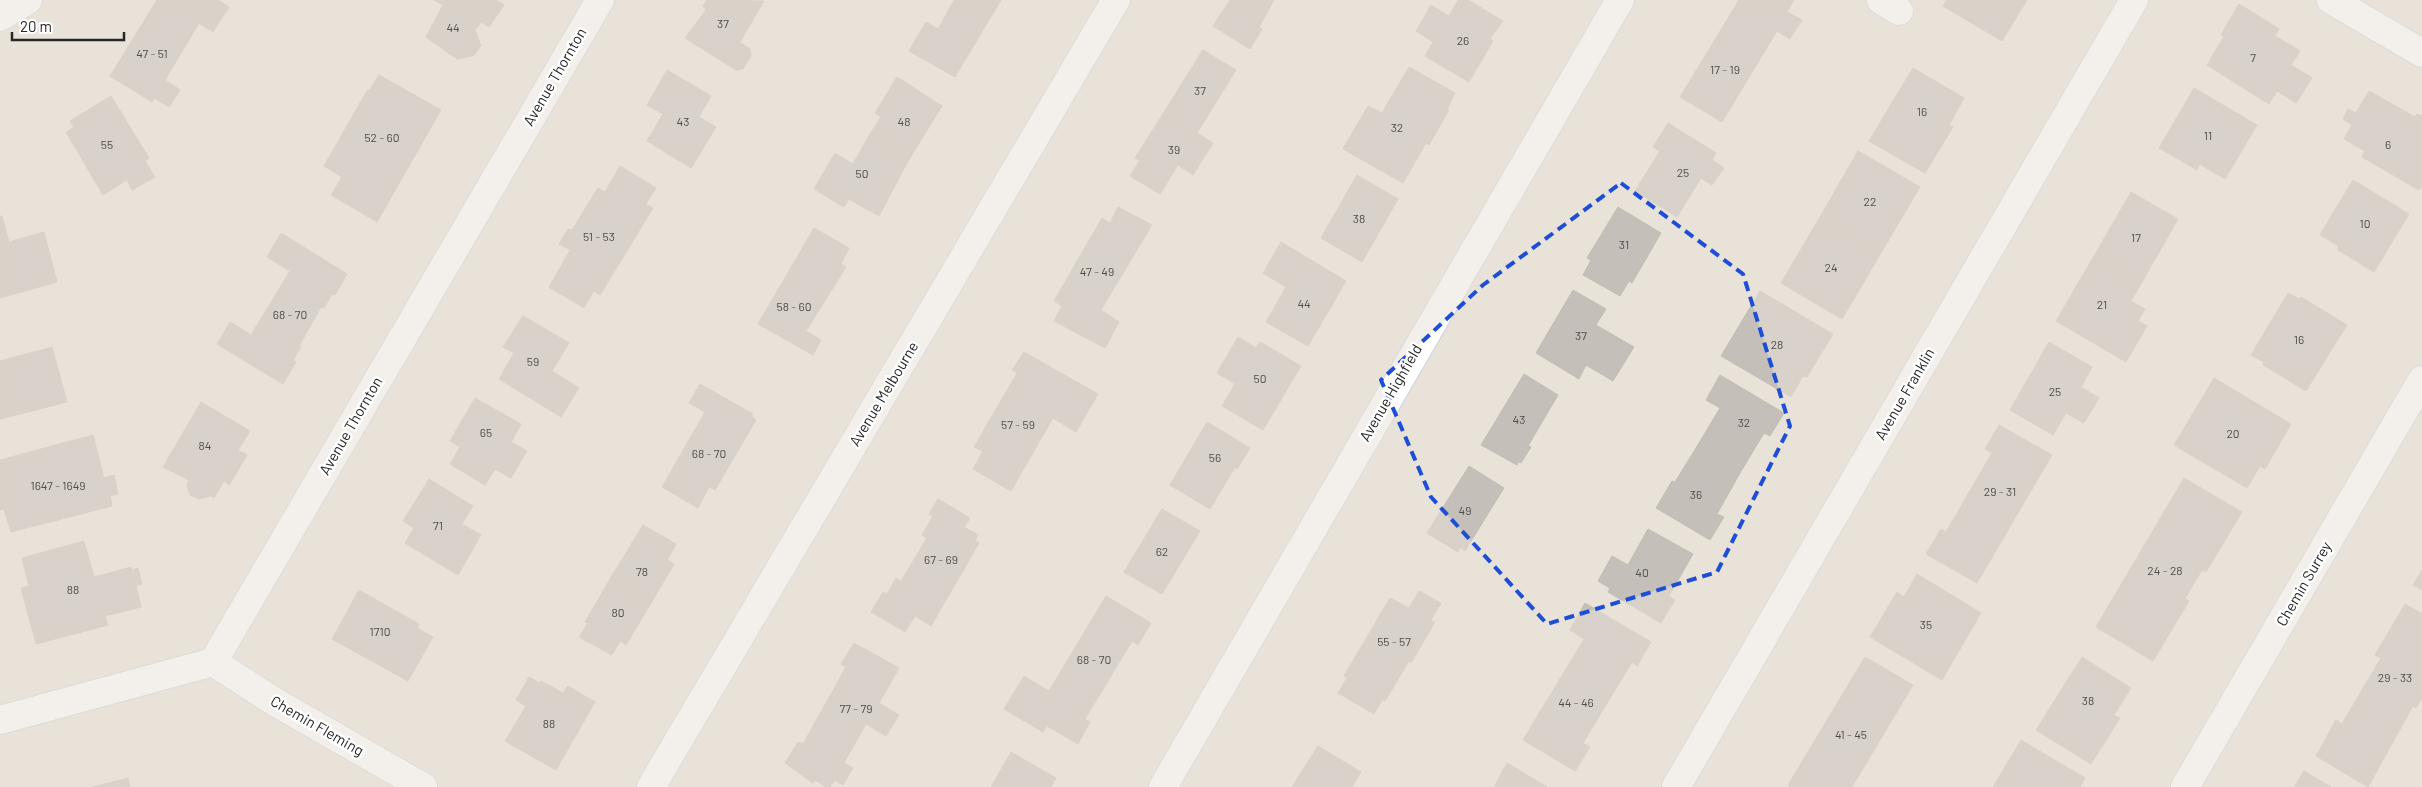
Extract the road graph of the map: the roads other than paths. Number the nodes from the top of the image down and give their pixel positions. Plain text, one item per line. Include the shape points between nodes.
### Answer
1 (28, 0) edge
2 (600, 0) edge
3 (1116, 0) edge
4 (1620, 0) edge
5 (2134, 0) edge
6 (2331, 0) edge
7 (0, 17) edge
8 (2422, 53) edge
9 (2422, 380) edge
10 (213, 662) junction
11 (0, 720) edge
12 (423, 787) edge
13 (651, 787) edge
14 (1163, 787) edge
15 (1676, 787) edge
16 (2185, 787) edge

1 - 7 street
2 - 10 street, Avenue Thornton
3 - 13 street, Avenue Melbourne
4 - 14 street, Avenue Highfield
5 - 15 street, Avenue Franklin
6 - 8 street
9 - 16 street, Chemin Surrey
10 - 11 street
10 - 12 street, Chemin Fleming via 275,702

